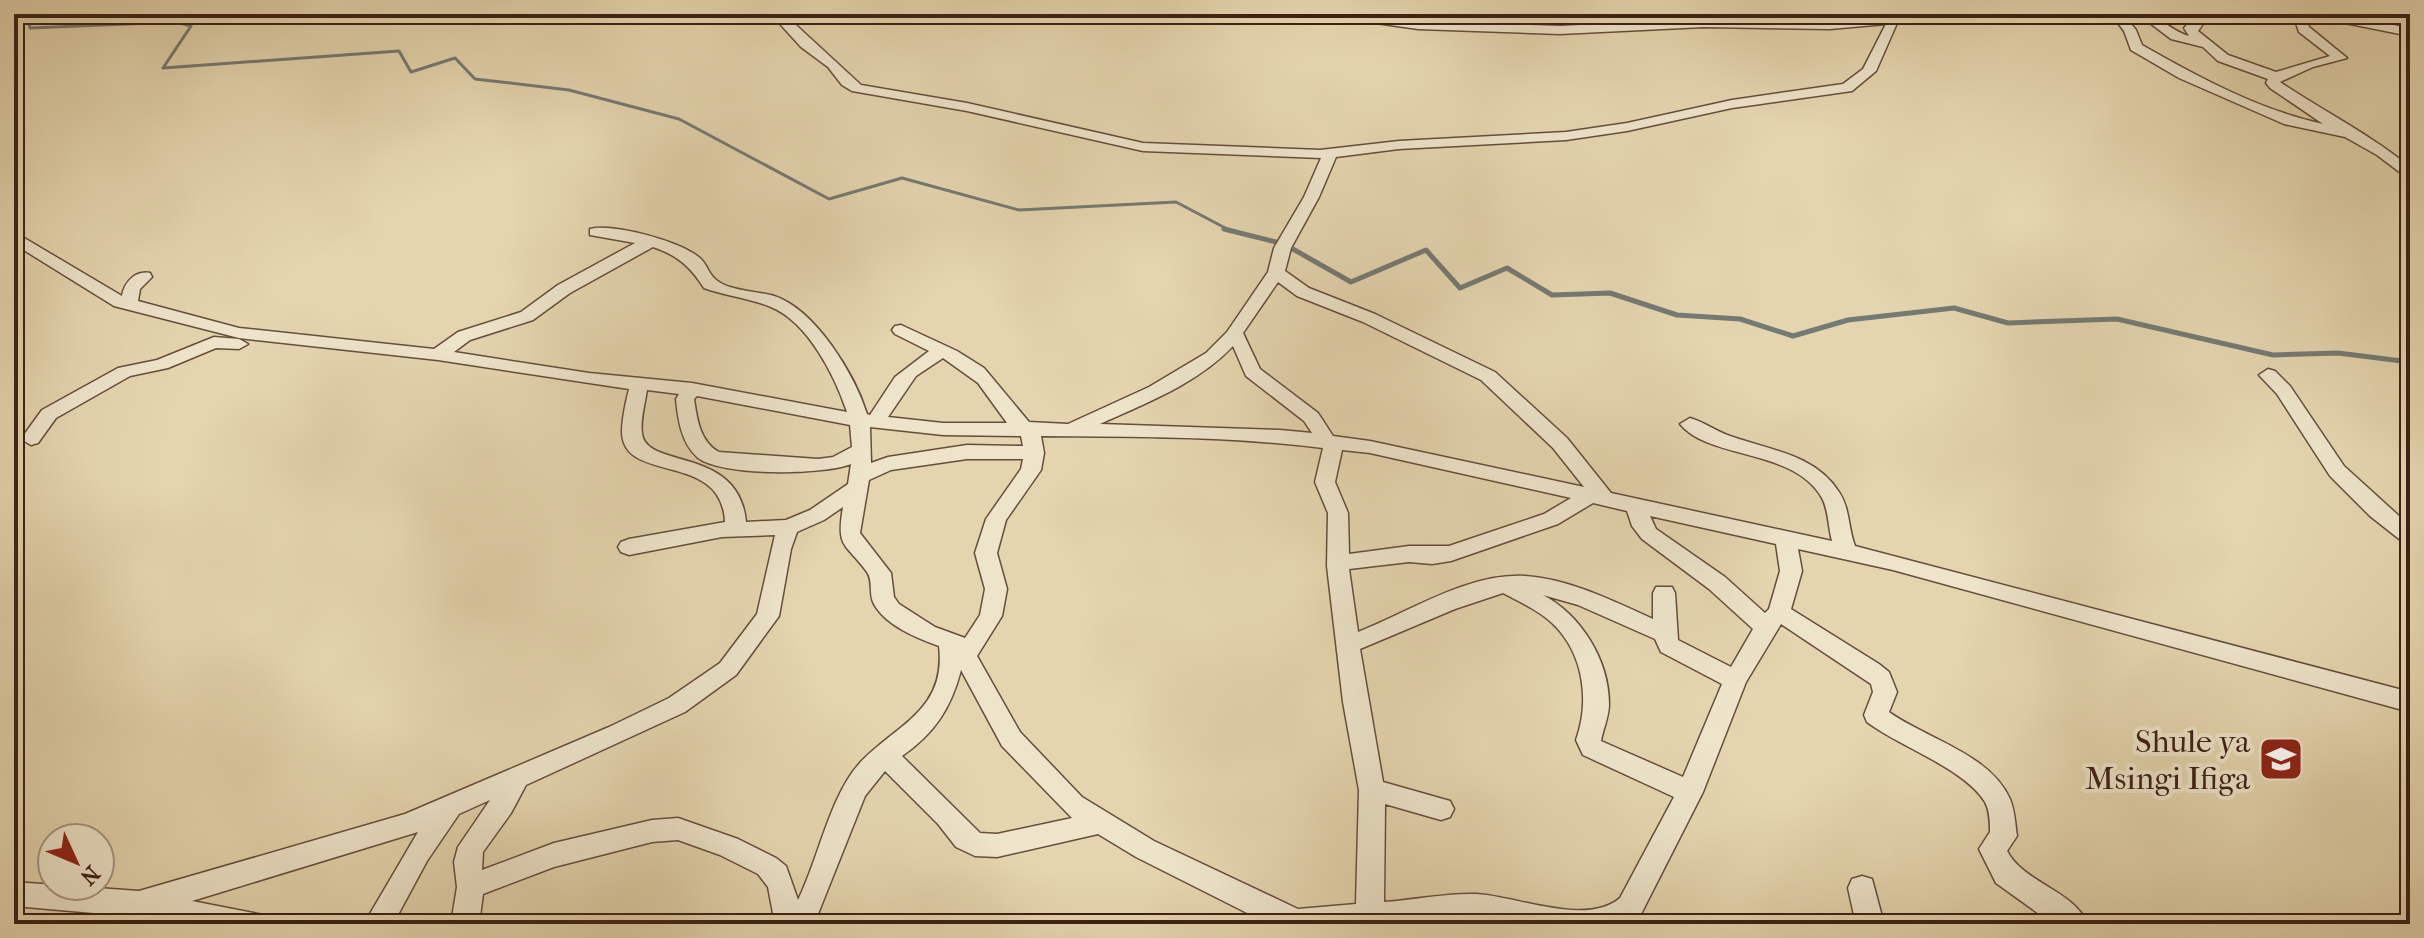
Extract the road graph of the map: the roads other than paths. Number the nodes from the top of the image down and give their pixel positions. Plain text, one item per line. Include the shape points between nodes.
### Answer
1 (777, 14) edge
2 (1267, 14) edge
3 (2117, 14) edge
4 (2144, 14) edge
5 (2204, 14) edge
6 (2299, 14) edge
7 (2311, 14) edge
8 (1895, 17) edge
9 (2366, 24) junction
10 (2410, 32) edge
11 (2308, 34) junction
12 (2211, 47) junction
13 (2276, 77) junction
14 (2350, 134) junction
15 (1330, 153) junction
16 (2410, 175) edge
17 (596, 232) dead end
18 (14, 237) edge
19 (651, 241) junction
20 (1276, 273) junction
21 (144, 277) dead end
22 (129, 305) junction
23 (901, 330) dead end
24 (1234, 334) junction
25 (317, 342) junction
26 (941, 352) junction
27 (438, 355) junction
28 (2268, 375) dead end
29 (641, 384) junction
30 (692, 389) junction
31 (867, 421) junction
32 (1690, 424) dead end
33 (1070, 431) junction
34 (31, 439) dead end
35 (1032, 442) junction
36 (1330, 442) junction
37 (861, 450) junction
38 (858, 482) junction
39 (1597, 499) junction
40 (1637, 508) junction
41 (788, 527) junction
42 (735, 529) junction
43 (2410, 537) edge
44 (1786, 541) junction
45 (629, 547) dead end
46 (1848, 553) junction
47 (1338, 563) junction
48 (1505, 585) junction
49 (1664, 593) dead end
50 (1773, 620) junction
51 (1664, 633) junction
52 (1349, 644) junction
53 (960, 646) junction
54 (1735, 680) junction
55 (2410, 702) edge
56 (885, 755) junction
57 (518, 776) junction
58 (1372, 790) junction
59 (1690, 792) junction
60 (450, 807) junction
61 (1441, 809) dead end
62 (1098, 823) junction
63 (471, 887) junction
64 (1862, 888) dead end
65 (14, 894) edge
66 (139, 904) junction
67 (1370, 913) junction
68 (1479, 915) edge
69 (1285, 922) edge
70 (1546, 922) edge
71 (253, 924) edge
72 (378, 924) edge
73 (465, 924) edge
74 (789, 924) edge
75 (800, 924) edge
76 (1870, 924) edge
77 (2074, 924) edge

1 - 15 street via 857,88 1143,147
2 - 8 street via 1560,30 1713,23 1830,25
3 - 14 street via 2136,47 2175,70 2289,121
4 - 12 street via 2180,39
5 - 12 street via 2190,28
6 - 11 street
7 - 9 street
8 - 15 street via 1869,71 1847,88 1741,102 1566,136
9 - 10 street
9 - 11 street
11 - 13 street via 2340,58
12 - 13 street via 2223,58
13 - 14 street via 2275,85
14 - 16 street
15 - 20 street via 1284,244
17 - 19 street
18 - 22 street
19 - 27 street via 527,316 464,336
19 - 31 street via 686,255 710,284 780,303 803,319
20 - 24 street
20 - 39 street via 1303,292 1488,376 1560,443
21 - 22 street via 132,287
22 - 25 street via 239,333
23 - 26 street
24 - 33 street via 1191,371
24 - 36 street via 1252,372 1311,417
25 - 27 street
25 - 34 street via 278,349 214,342 112,378 49,414
26 - 31 street via 913,367
26 - 35 street via 975,369
27 - 29 street
28 - 43 street via 2281,386 2340,475
29 - 30 street
29 - 42 street via 630,425 635,447 643,456 672,461 720,481 733,505
30 - 31 street
30 - 37 street via 685,399 692,434 710,456 812,467
31 - 35 street
31 - 37 street
32 - 46 street via 1724,441 1775,455 1812,475 1835,503
33 - 35 street
33 - 36 street
35 - 38 street via 888,464
35 - 53 street via 1031,470 996,519 986,553 996,589 986,628
36 - 39 street
36 - 47 street via 1325,482 1338,513
37 - 38 street
38 - 41 street via 817,515
38 - 53 street via 849,533 880,573 883,599 891,610
39 - 40 street
39 - 47 street via 1451,553
40 - 44 street
40 - 50 street via 1649,534
41 - 42 street
41 - 57 street via 768,616 728,669 677,705
42 - 45 street
44 - 46 street
44 - 50 street via 1791,571
46 - 55 street
47 - 52 street
48 - 51 street via 1551,589
48 - 52 street
48 - 59 street via 1558,616 1571,631 1597,698 1588,740 1592,748
49 - 51 street
50 - 54 street
50 - 77 street via 1877,674 1885,692 1876,715 1994,794 2004,836 1992,849 2000,868
51 - 54 street via 1675,651
52 - 58 street
53 - 56 street via 933,717
53 - 62 street via 1011,739 1056,790
54 - 59 street
56 - 62 street via 974,844 1003,847
56 - 75 street via 853,792
57 - 60 street
57 - 63 street via 471,847
58 - 61 street
58 - 67 street
59 - 70 street via 1627,911 1600,922
60 - 66 street via 409,824
60 - 72 street
62 - 69 street
63 - 73 street
63 - 74 street via 554,855 678,829 767,866 782,887
64 - 76 street
65 - 66 street
66 - 71 street
67 - 68 street
67 - 69 street
68 - 70 street

